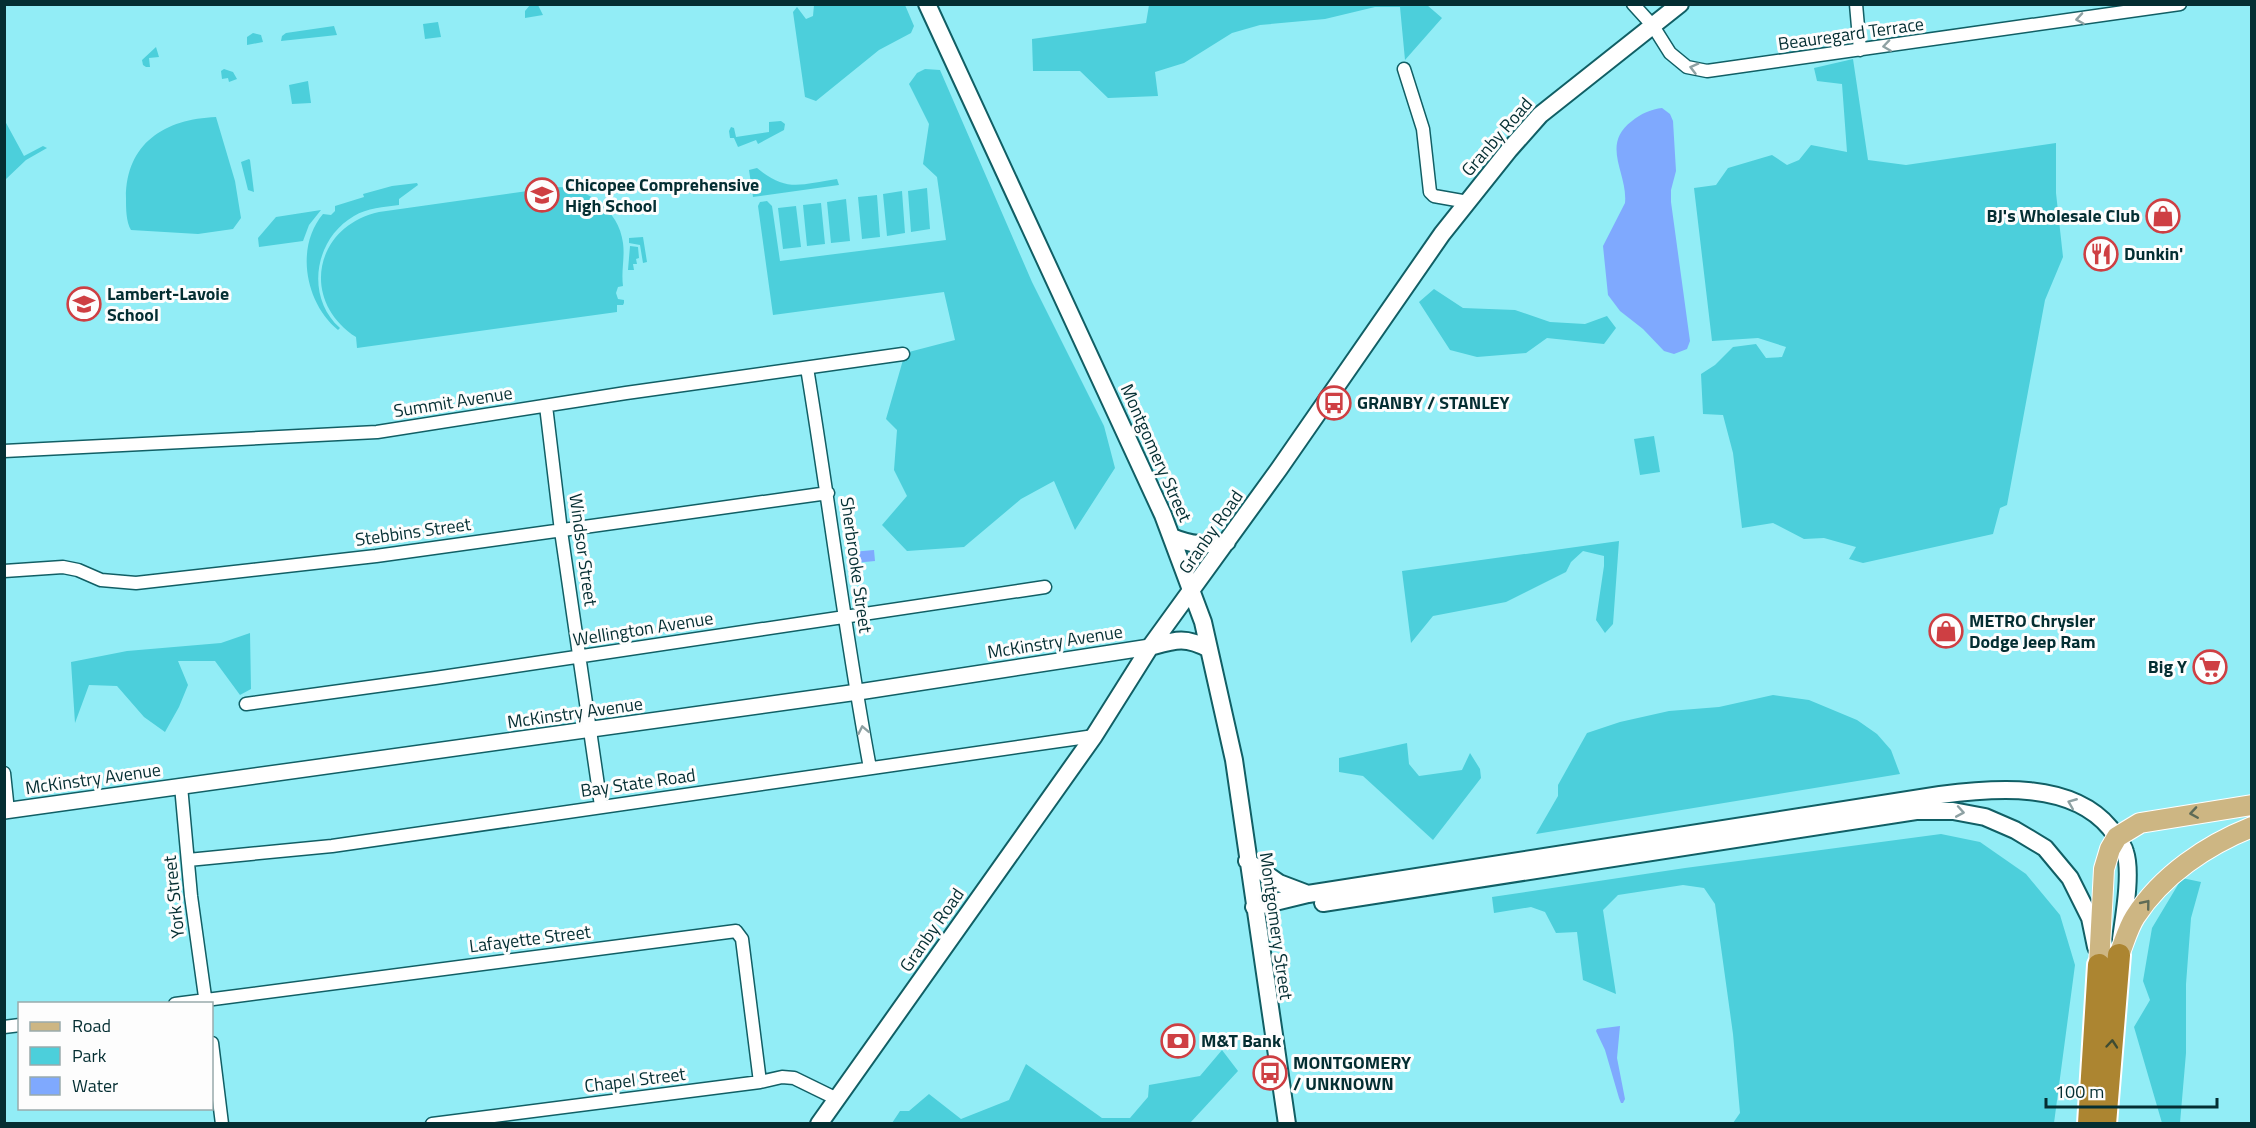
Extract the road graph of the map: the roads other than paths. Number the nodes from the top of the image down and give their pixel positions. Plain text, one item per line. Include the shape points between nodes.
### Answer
1 (927, 4) edge
2 (1633, 4) edge
3 (1680, 4) edge
4 (1856, 4) edge
5 (2180, 4) edge
6 (1653, 26) junction
7 (1860, 50) junction
8 (1404, 69) dead end
9 (1468, 202) junction
10 (903, 354) dead end
11 (807, 368) junction
12 (546, 406) junction
13 (4, 451) edge
14 (828, 493) junction
15 (561, 531) junction
16 (1172, 537) junction
17 (1227, 542) junction
18 (4, 571) edge
19 (1045, 587) dead end
20 (1192, 592) junction
21 (845, 617) junction
22 (1150, 647) junction
23 (1209, 649) junction
24 (580, 657) junction
25 (856, 693) junction
26 (246, 704) dead end
27 (590, 730) junction
28 (1094, 736) junction
29 (870, 768) junction
30 (4, 773) edge
31 (181, 786) junction
32 (2252, 805) edge
33 (601, 806) junction
34 (6, 811) edge
35 (2252, 827) edge
36 (2117, 837) junction
37 (188, 860) junction
38 (1247, 861) junction
39 (1308, 894) junction
40 (1254, 907) junction
41 (2109, 960) junction
42 (206, 1001) edge
43 (213, 1051) edge
44 (760, 1082) junction
45 (837, 1099) junction
46 (222, 1124) edge
47 (432, 1124) edge
48 (819, 1124) edge
49 (1287, 1124) edge
50 (2089, 1124) edge
51 (2105, 1124) edge

1 - 16 main road, Montgomery Street
2 - 6 street, Beauregard Terrace
3 - 6 main road, Granby Road
4 - 7 street
5 -> 7 street, Beauregard Terrace
7 -> 6 street, Beauregard Terrace via 1707,71 1687,67 1670,53
6 - 9 main road, Granby Road via 1540,115
8 - 9 street via 1423,129 1430,192
9 - 17 main road, Granby Road
10 - 11 street, Summit Avenue
11 - 12 street, Summit Avenue
11 - 14 street, Sherbrooke Street
12 - 13 street, Summit Avenue via 377,432
12 - 15 street, Windsor Street
14 - 15 street, Stebbins Street
14 - 21 street, Sherbrooke Street
15 - 18 street, Stebbins Street via 136,583 101,580 63,567
15 - 24 street, Windsor Street
16 - 17 main road via 1189,544
16 - 20 main road, Montgomery Street
17 - 20 main road, Granby Road
19 - 21 street, Wellington Avenue
20 - 22 main road, Granby Road
20 - 23 main road, Montgomery Street
21 - 24 street, Wellington Avenue
21 - 25 street, Sherbrooke Street
22 - 23 main road via 1185,639
22 - 25 street, McKinstry Avenue
22 - 28 main road, Granby Road
23 - 38 main road, Montgomery Street via 1234,760
24 - 26 street, Wellington Avenue
24 - 27 street, Windsor Street
25 - 27 street, McKinstry Avenue
29 -> 25 street, Sherbrooke Street
27 - 31 street, McKinstry Avenue
27 - 33 street, Windsor Street
28 - 29 street, Bay State Road
28 - 45 main road, Granby Road
29 - 33 street, Bay State Road
30 - 34 street
31 - 34 street, McKinstry Avenue
31 - 37 street, York Street
32 -> 36 main road via 2140,823
33 - 37 street, Bay State Road via 332,846
41 -> 35 main road via 2134,918 2159,887 2226,837
36 -> 39 main road via 2103,819 2074,803 2019,789 1988,789
36 - 41 main road via 2104,869
37 - 42 street, York Street
38 - 39 main road via 1279,883
38 - 40 main road, Montgomery Street
39 - 40 main road
40 -> 41 main road via 1300,907 1916,811 1953,811 1985,817 2044,848 2070,878
40 - 49 main road, Montgomery Street
41 - 50 highway
51 -> 41 highway
42 - 44 street, Lafayette Street via 736,931 742,939
43 - 46 street
44 - 45 street, Chapel Street via 794,1078
44 - 47 street, Chapel Street
45 - 48 main road, Granby Road

